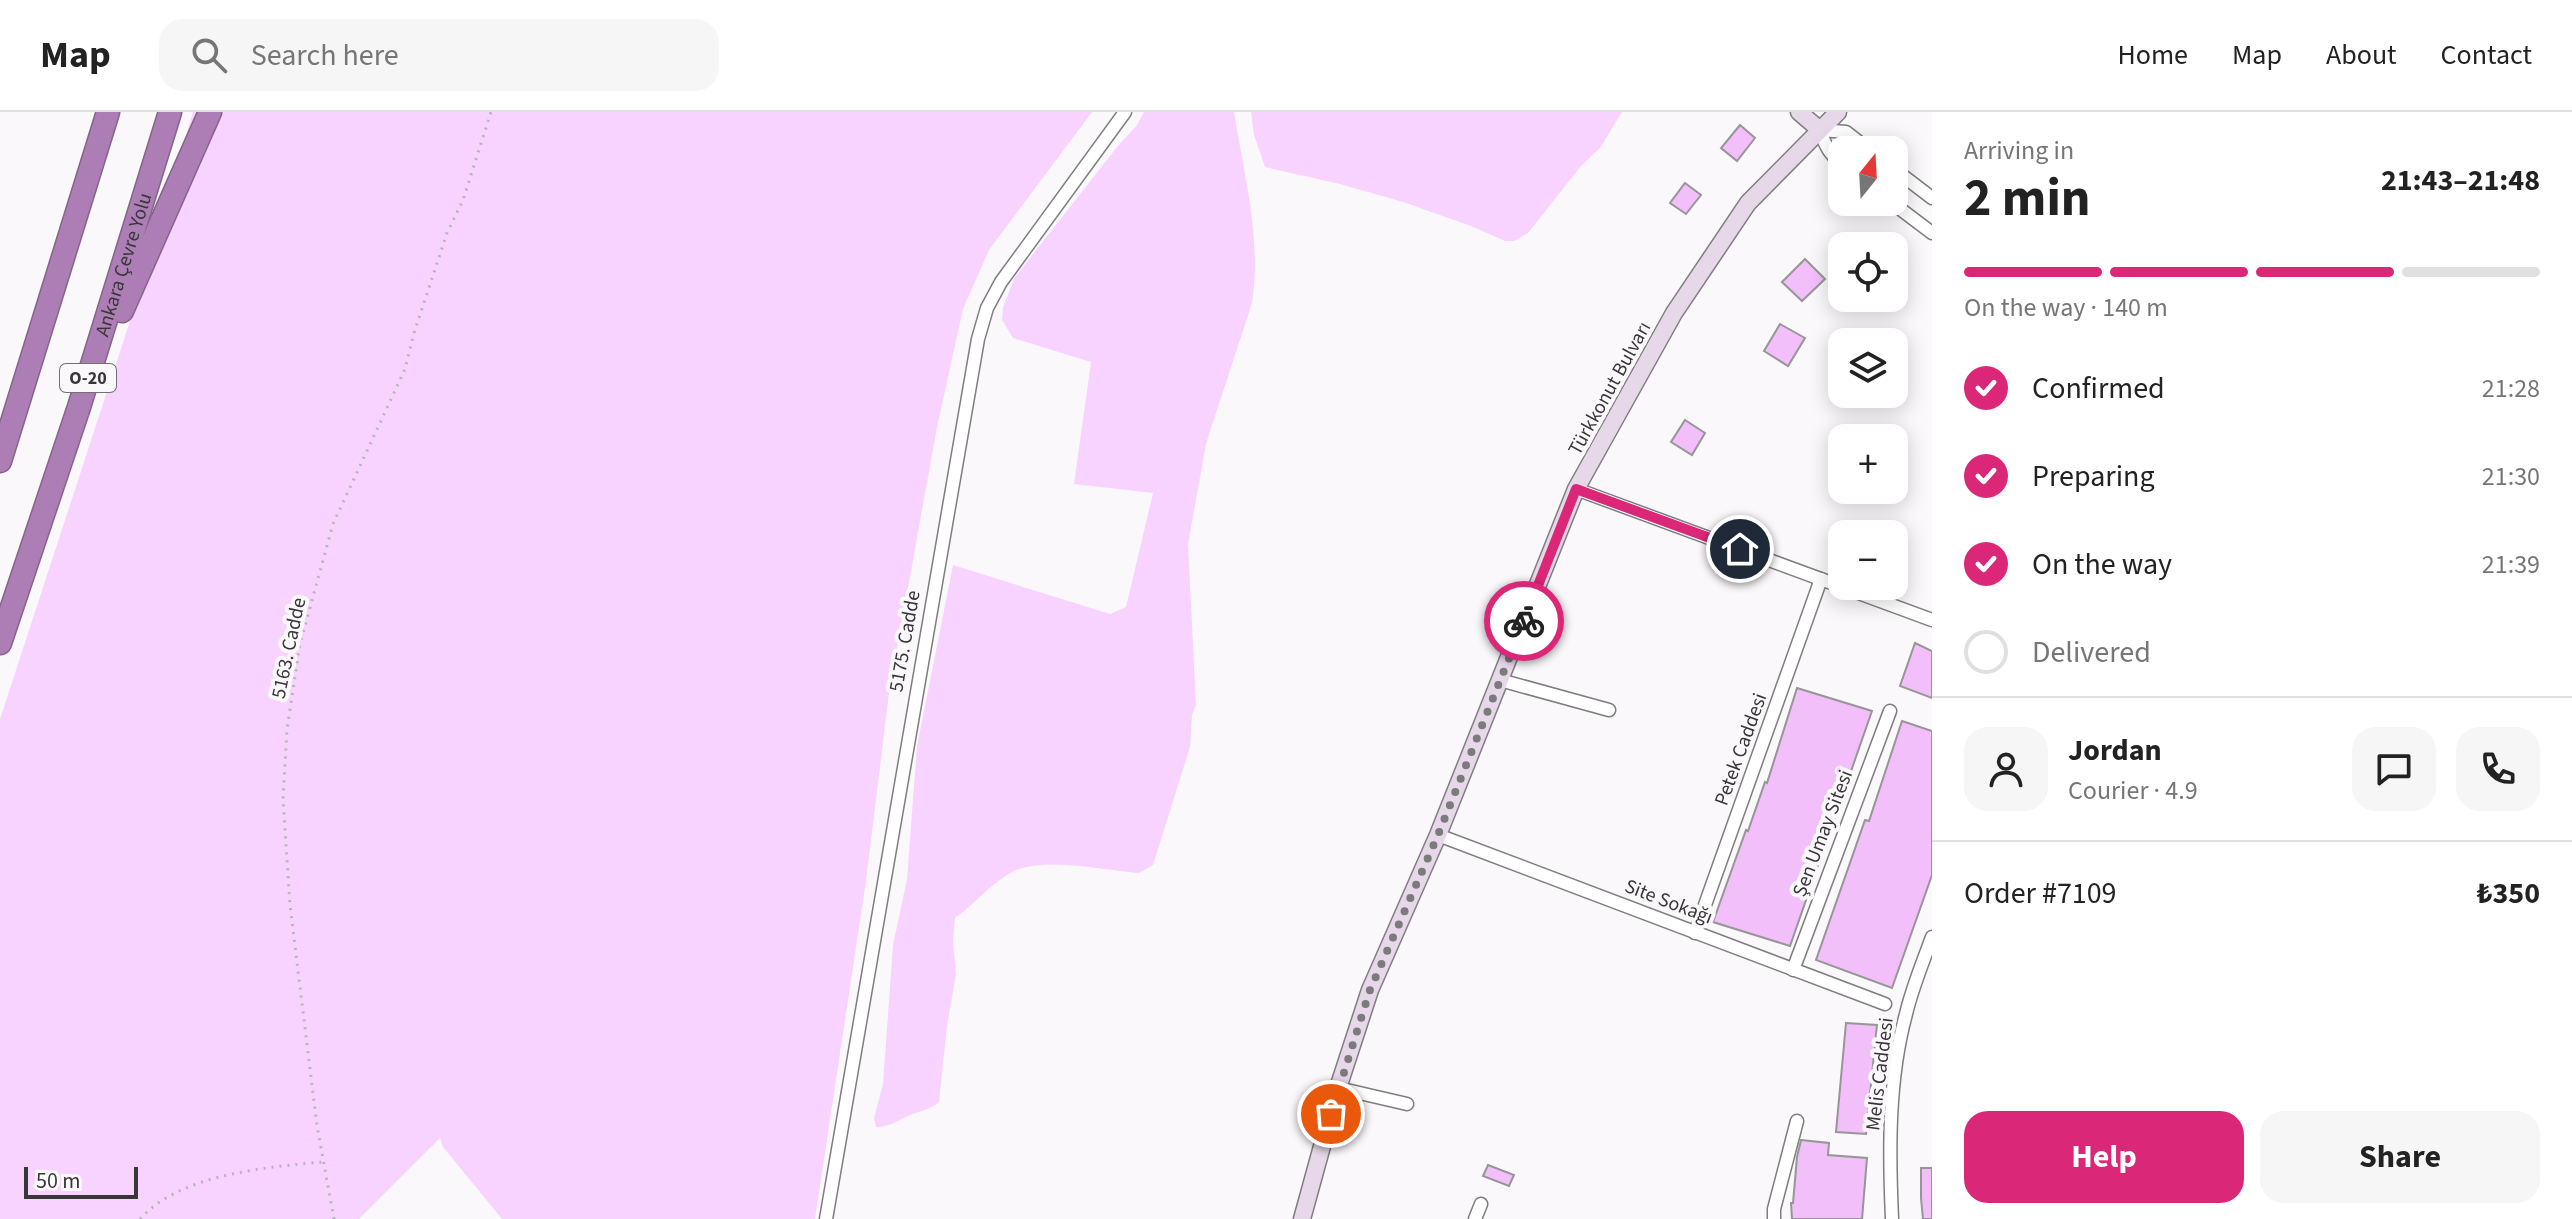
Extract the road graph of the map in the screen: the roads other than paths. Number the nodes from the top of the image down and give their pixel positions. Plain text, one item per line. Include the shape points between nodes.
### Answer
1 (108, 112) edge
2 (170, 112) edge
3 (210, 112) edge
4 (1125, 112) edge
5 (1799, 112) edge
6 (1838, 112) edge
7 (1820, 130) junction
8 (1851, 136) edge
9 (1828, 150) edge
10 (1908, 180) edge
11 (1932, 198) edge
12 (1908, 215) edge
13 (1932, 233) edge
14 (79, 407) junction
15 (0, 461) edge
16 (1576, 489) junction
17 (1821, 579) junction
18 (1932, 620) edge
19 (0, 643) edge
20 (1500, 680) junction
21 (1609, 710) dead end
22 (1890, 711) dead end
23 (1438, 835) junction
24 (1695, 933) junction
25 (1932, 937) edge
26 (1793, 970) junction
27 (1885, 1004) dead end
28 (1338, 1088) junction
29 (1407, 1104) dead end
30 (1797, 1121) dead end
31 (1481, 1204) dead end
32 (826, 1219) edge
33 (1302, 1219) edge
34 (1475, 1219) edge
35 (1774, 1219) edge
36 (1892, 1219) edge

1 - 15 highway, O-20
2 - 14 highway, Ankara Çevre Yolu / O-20
3 - 14 highway
4 - 32 street, 5175. Cadde via 1001,282 978,339
5 - 7 street
6 - 7 street, Türkkonut Bulvarı
7 - 8 street
7 - 9 street
7 - 16 street, Türkkonut Bulvarı via 1748,203 1674,313
10 - 11 street
12 - 13 street
14 - 19 highway, Ankara Çevre Yolu / O-20
16 - 17 street
16 - 20 street, Türkkonut Bulvarı
17 - 18 street
17 - 24 street, Petek Caddesi
20 - 21 street
20 - 23 street, Türkkonut Bulvarı
22 - 26 street, Şen Umay Sitesi
23 - 24 street, Site Sokağı
23 - 28 street, Türkkonut Bulvarı via 1370,990
24 - 26 street, Site Sokağı
25 - 36 street, Melis Caddesi via 1898,1051 1891,1121
26 - 27 street, Site Sokağı
28 - 29 street
28 - 33 street, Türkkonut Bulvarı
30 - 35 street
31 - 34 street

